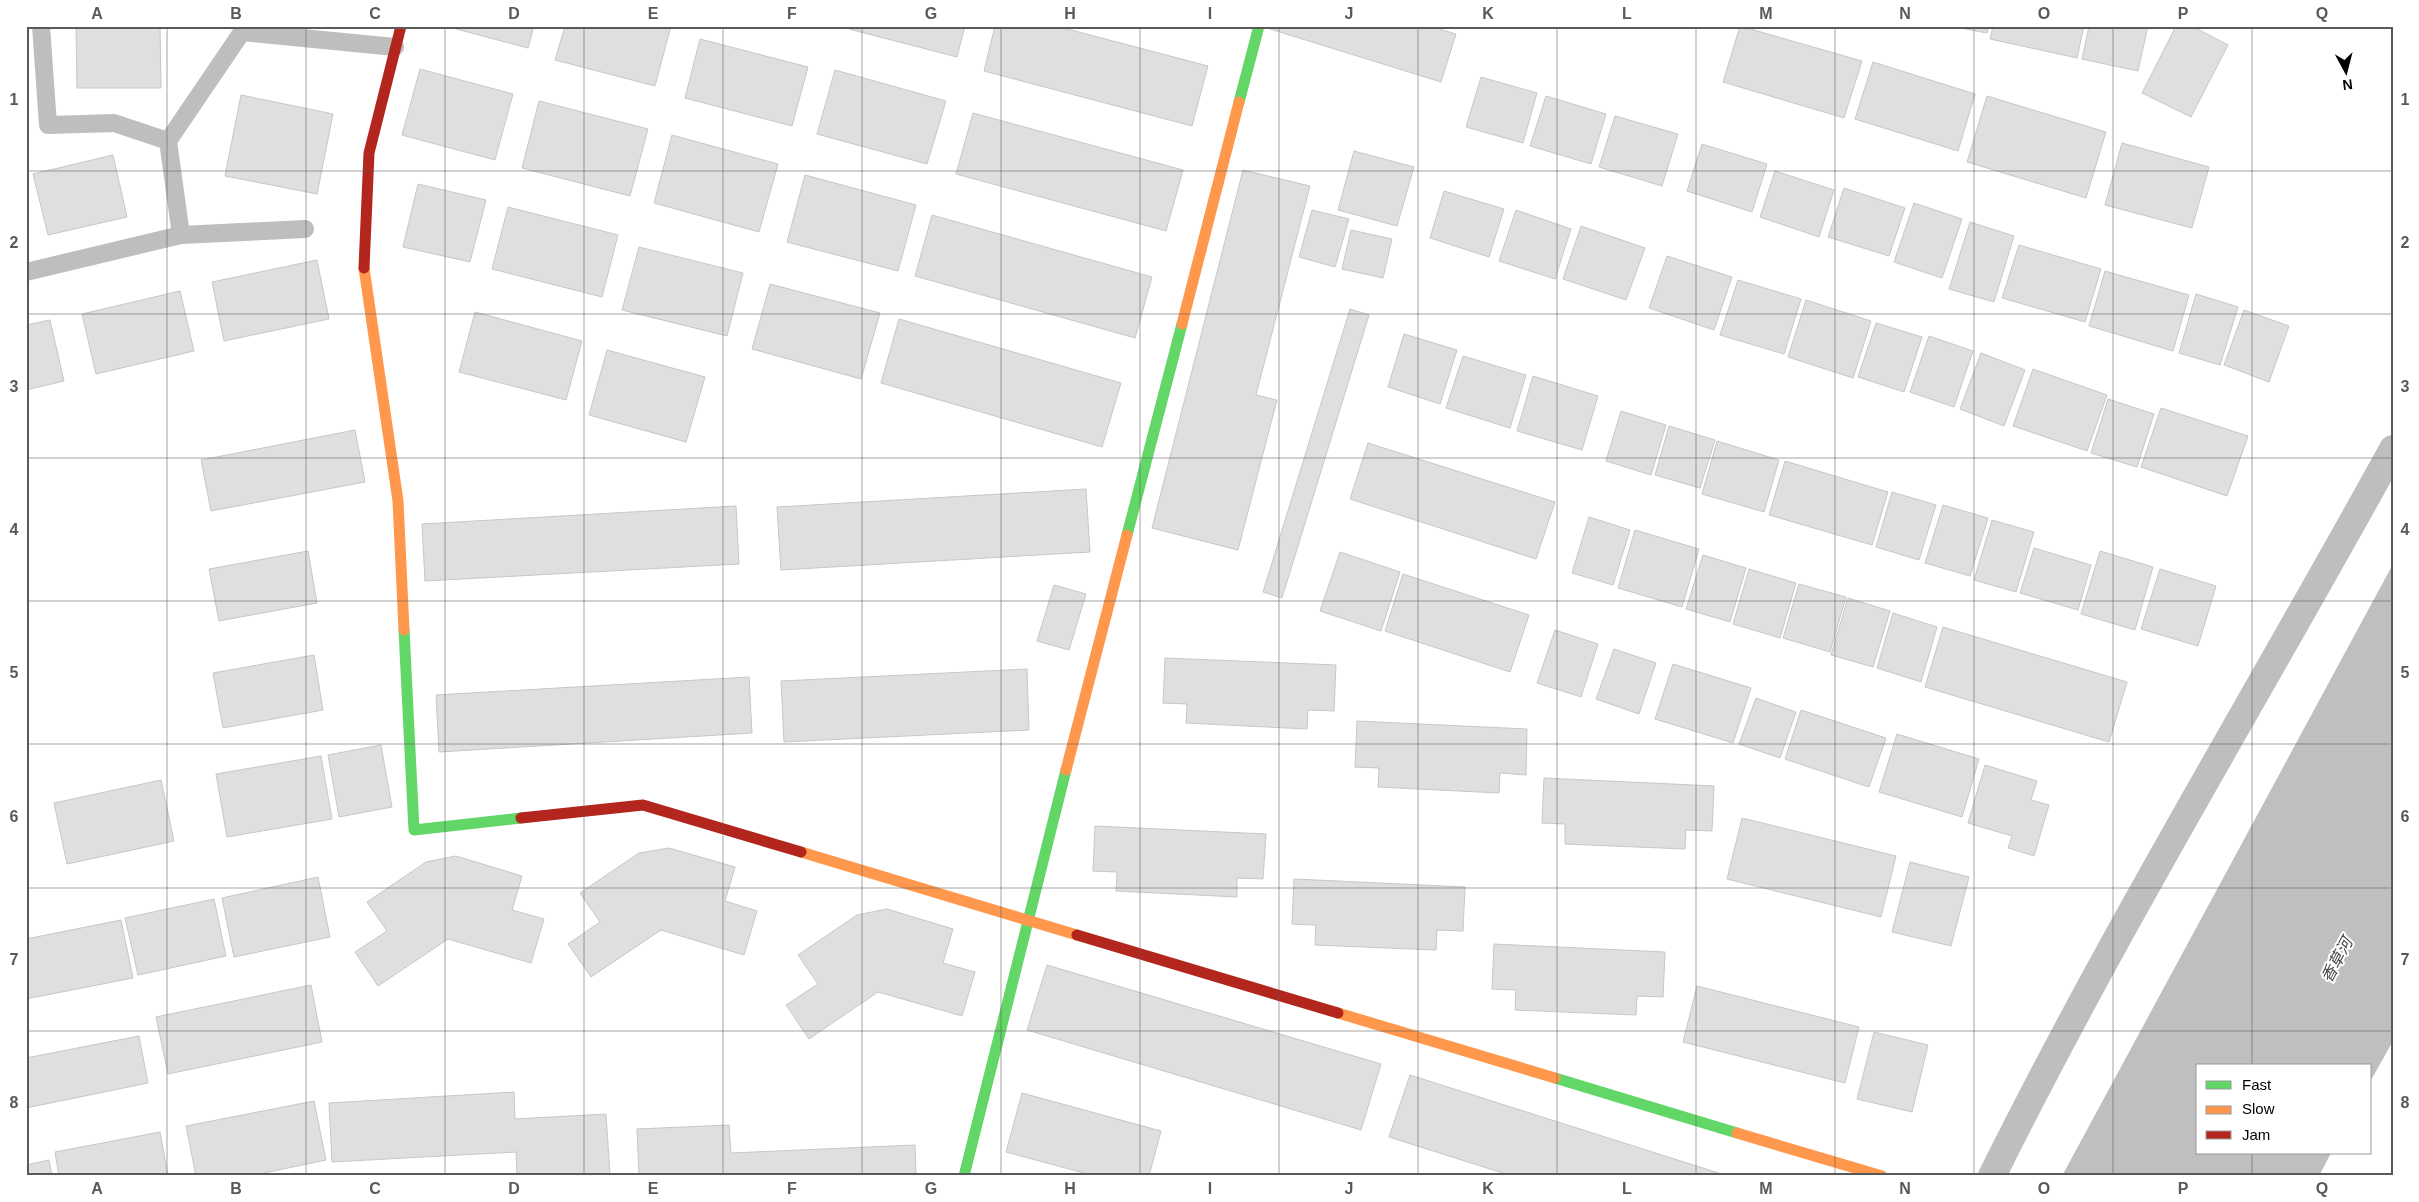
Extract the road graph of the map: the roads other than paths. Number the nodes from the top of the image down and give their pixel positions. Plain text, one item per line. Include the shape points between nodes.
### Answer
1 (40, 26) edge
2 (401, 26) edge
3 (1259, 26) edge
4 (242, 29) edge
5 (396, 47) junction
6 (168, 141) junction
7 (305, 229) dead end
8 (181, 235) junction
9 (26, 272) edge
10 (2393, 448) edge
11 (1027, 921) junction
12 (964, 1176) edge
13 (1882, 1176) edge
14 (1992, 1176) edge

1 - 6 lane via 48,125 114,123
2 - 5 street
3 - 11 street
4 - 5 lane
4 - 6 lane
5 - 11 street via 369,153 364,272 398,501 414,830 643,805
6 - 8 lane
7 - 8 lane
8 - 9 lane
10 - 14 street via 2314,593 2163,853
11 - 12 street
11 - 13 street

